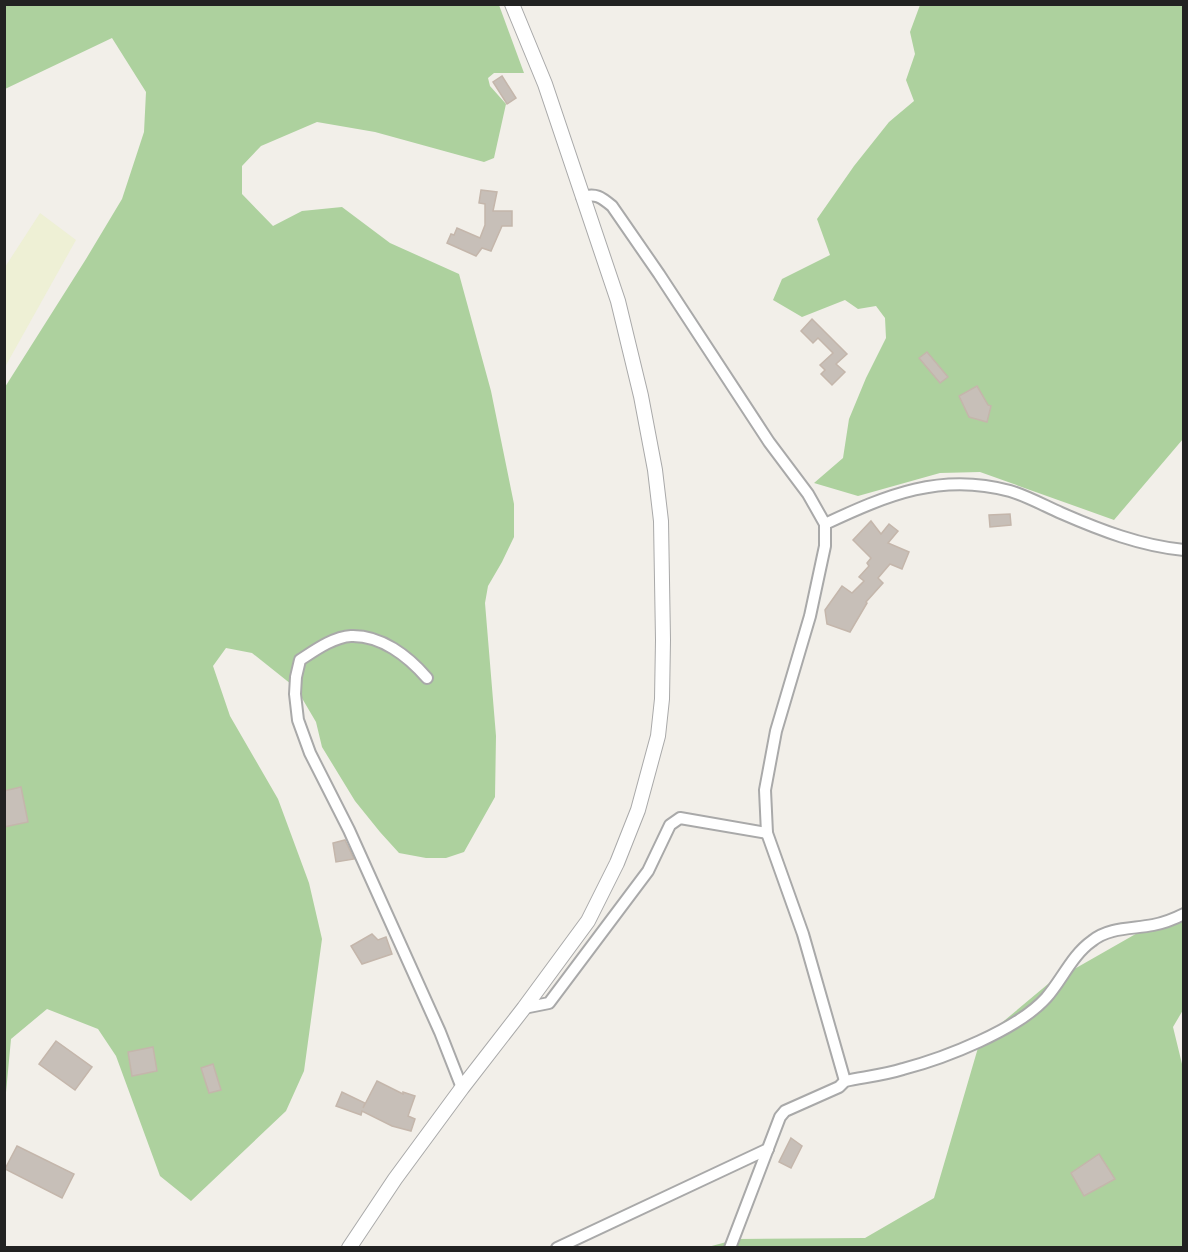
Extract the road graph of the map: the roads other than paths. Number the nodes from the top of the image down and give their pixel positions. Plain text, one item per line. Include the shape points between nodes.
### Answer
1 (512, 4) edge
2 (582, 197) junction
3 (825, 524) junction
4 (1184, 550) edge
5 (427, 678) dead end
6 (767, 833) junction
7 (1184, 914) edge
8 (524, 1008) junction
9 (845, 1081) junction
10 (462, 1088) junction
11 (768, 1149) junction
12 (349, 1248) edge
13 (557, 1248) edge
14 (730, 1248) edge

1 - 2 street via 545,84
2 - 3 street via 594,194 612,206
2 - 8 street via 618,302 655,470 661,521 662,699 654,755 617,863 588,921
3 - 4 street via 878,499 935,485 967,483 1012,491 1095,528 1160,548
3 - 6 street via 825,546 810,616 776,731 765,790
5 - 10 street via 397,651 375,639 350,636 300,660 295,694 298,720 310,753 349,830
6 - 8 street via 699,820 675,821 648,871 549,1003
6 - 9 street via 803,934
7 - 9 street via 1154,925 1105,933 1092,940 1046,998 1011,1026 903,1069
8 - 10 street
9 - 11 street via 785,1111
10 - 12 street
11 - 13 street
11 - 14 street

